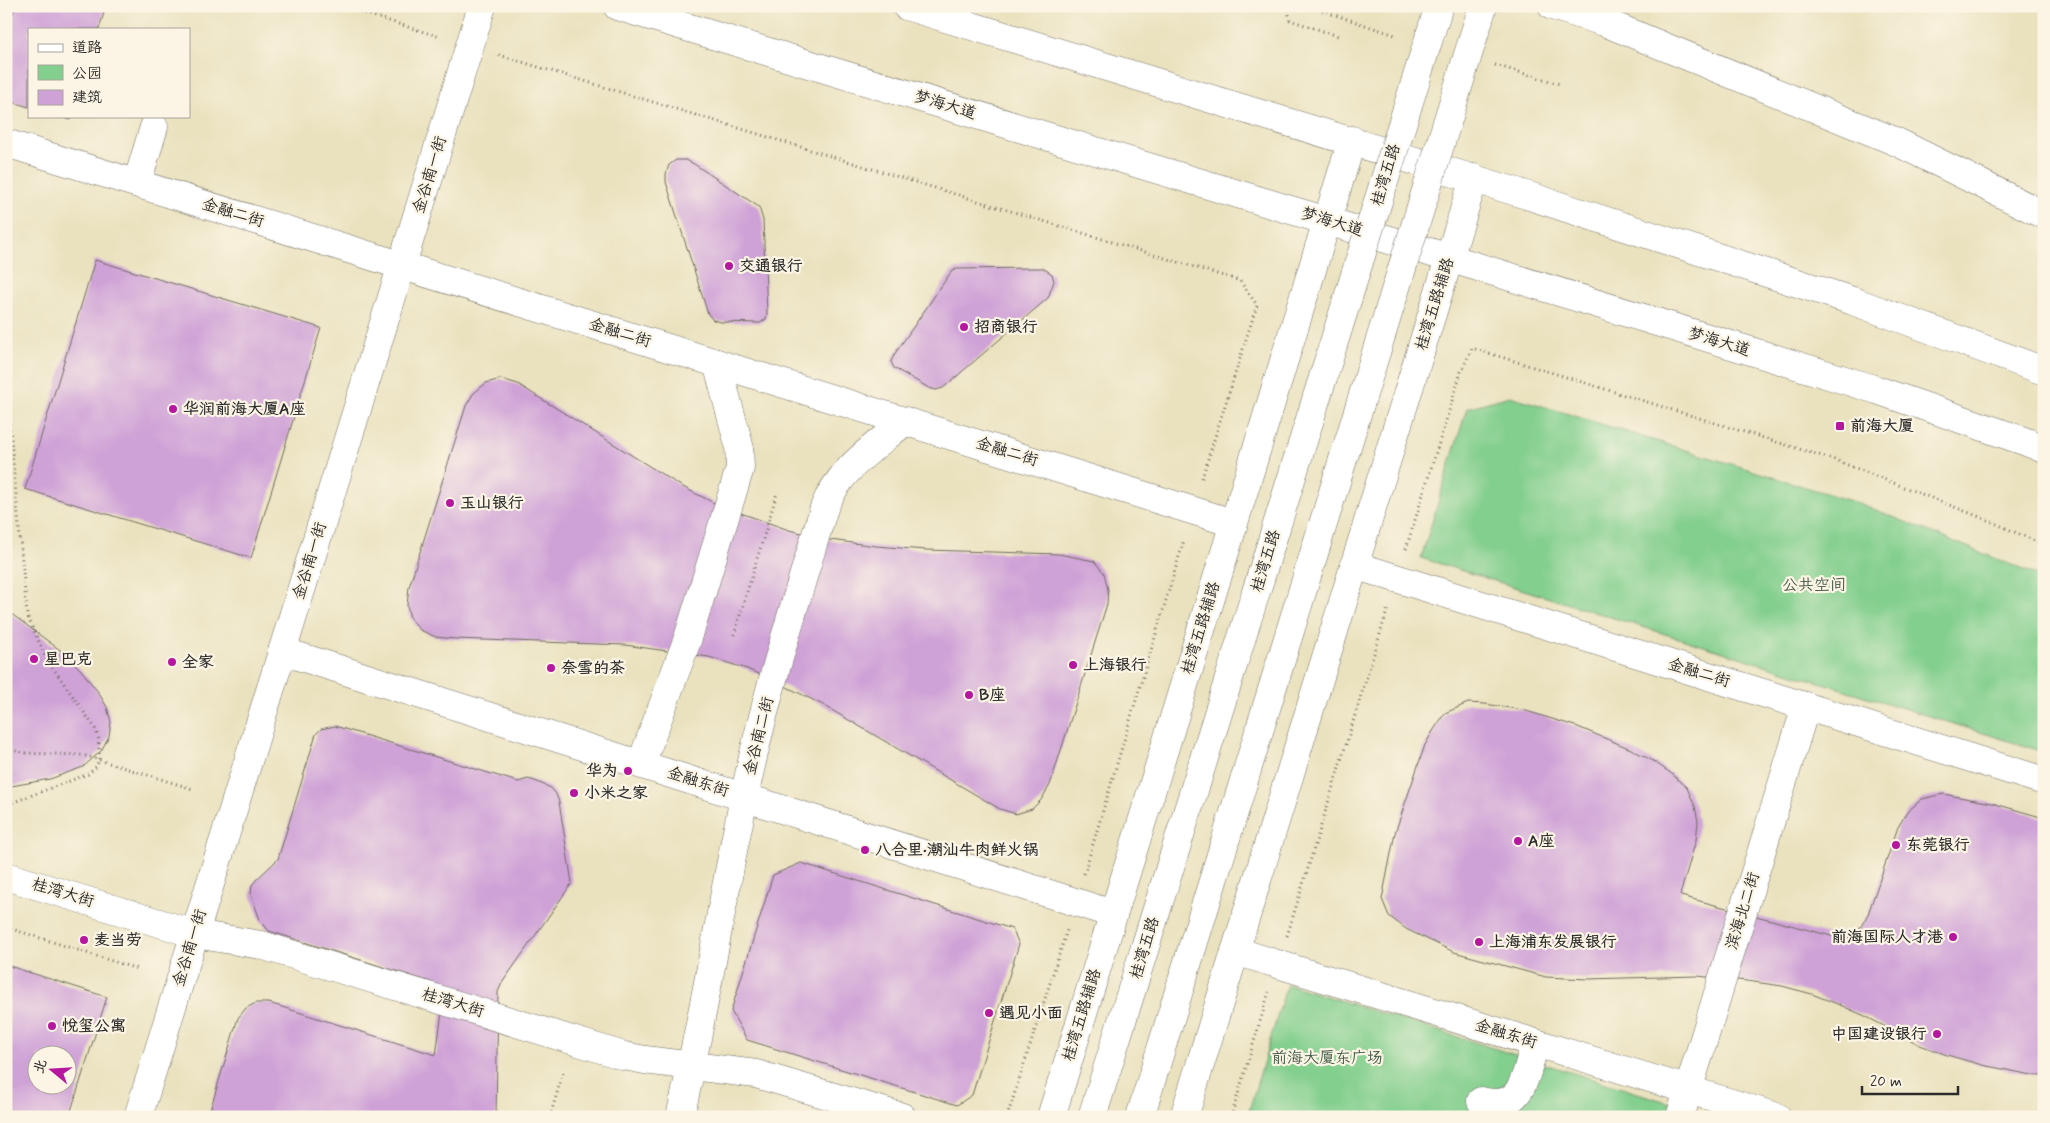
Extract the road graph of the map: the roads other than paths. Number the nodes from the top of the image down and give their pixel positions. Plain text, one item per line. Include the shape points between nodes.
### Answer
1 (482, 6) edge
2 (617, 6) edge
3 (906, 6) edge
4 (1439, 6) edge
5 (1483, 6) edge
6 (1552, 6) edge
7 (154, 127) dead end
8 (1352, 140) junction
9 (6, 143) edge
10 (1474, 178) junction
11 (137, 183) junction
12 (2044, 215) edge
13 (1326, 221) junction
14 (1449, 258) junction
15 (402, 265) junction
16 (717, 363) junction
17 (2044, 371) edge
18 (906, 421) junction
19 (2044, 449) edge
20 (1233, 523) junction
21 (1354, 565) junction
22 (282, 651) junction
23 (1806, 706) junction
24 (641, 764) junction
25 (2044, 780) edge
26 (744, 797) junction
27 (6, 876) edge
28 (1113, 914) junction
29 (195, 934) junction
30 (1235, 951) junction
31 (1535, 1043) junction
32 (692, 1066) junction
33 (1688, 1090) junction
34 (1481, 1101) dead end
35 (138, 1117) edge
36 (680, 1117) edge
37 (902, 1117) edge
38 (1051, 1117) edge
39 (1092, 1117) edge
40 (1140, 1117) edge
41 (1184, 1117) edge
42 (1680, 1117) edge
43 (1777, 1117) edge

1 - 15 street, 金谷南一街
2 - 13 street, 梦海大道
3 - 8 street
4 - 39 street, 桂湾五路, bridge
5 - 40 street, bridge
6 - 12 street via 1604,22 1897,142
7 - 11 street
8 - 10 street
8 - 13 street, 桂湾五路辅路
9 - 11 street, 金融二街
10 - 14 street, 桂湾五路辅路
10 - 17 street via 1853,301
11 - 15 street, 金融二街
13 - 14 street, 梦海大道
13 - 20 street, 桂湾五路辅路
14 - 19 street, 梦海大道 via 1877,390
14 - 21 street, 桂湾五路辅路
15 - 16 street, 金融二街
15 - 22 street, 金谷南一街
16 - 18 street, 金融二街
16 - 24 street via 739,445 740,468 688,638
18 - 20 street, 金融二街
18 - 26 street, 金谷南二街 via 844,472 829,495 777,661
20 - 28 street, 桂湾五路辅路
21 - 23 street, 金融二街
21 - 30 street, 桂湾五路辅路
22 - 24 street, 金融东街
22 - 29 street, 金谷南一街
23 - 25 street, 金融二街
23 - 33 street, 滨海北二街
24 - 26 street, 金融东街
26 - 28 street, 金融东街
26 - 32 street, 金谷南二街
27 - 29 street, 桂湾大街
28 - 38 street, 桂湾五路辅路
29 - 32 street, 桂湾大街 via 261,944 624,1056
29 - 35 street, 金谷南一街
30 - 31 street, 金融东街
30 - 41 street, 桂湾五路辅路
31 - 33 street, 金融东街
31 - 34 street via 1514,1098 1498,1104
32 - 36 street, 金谷南二街
32 - 37 street, 桂湾大街 via 756,1074
33 - 42 street, 滨海北二街
33 - 43 street, 金融东街

